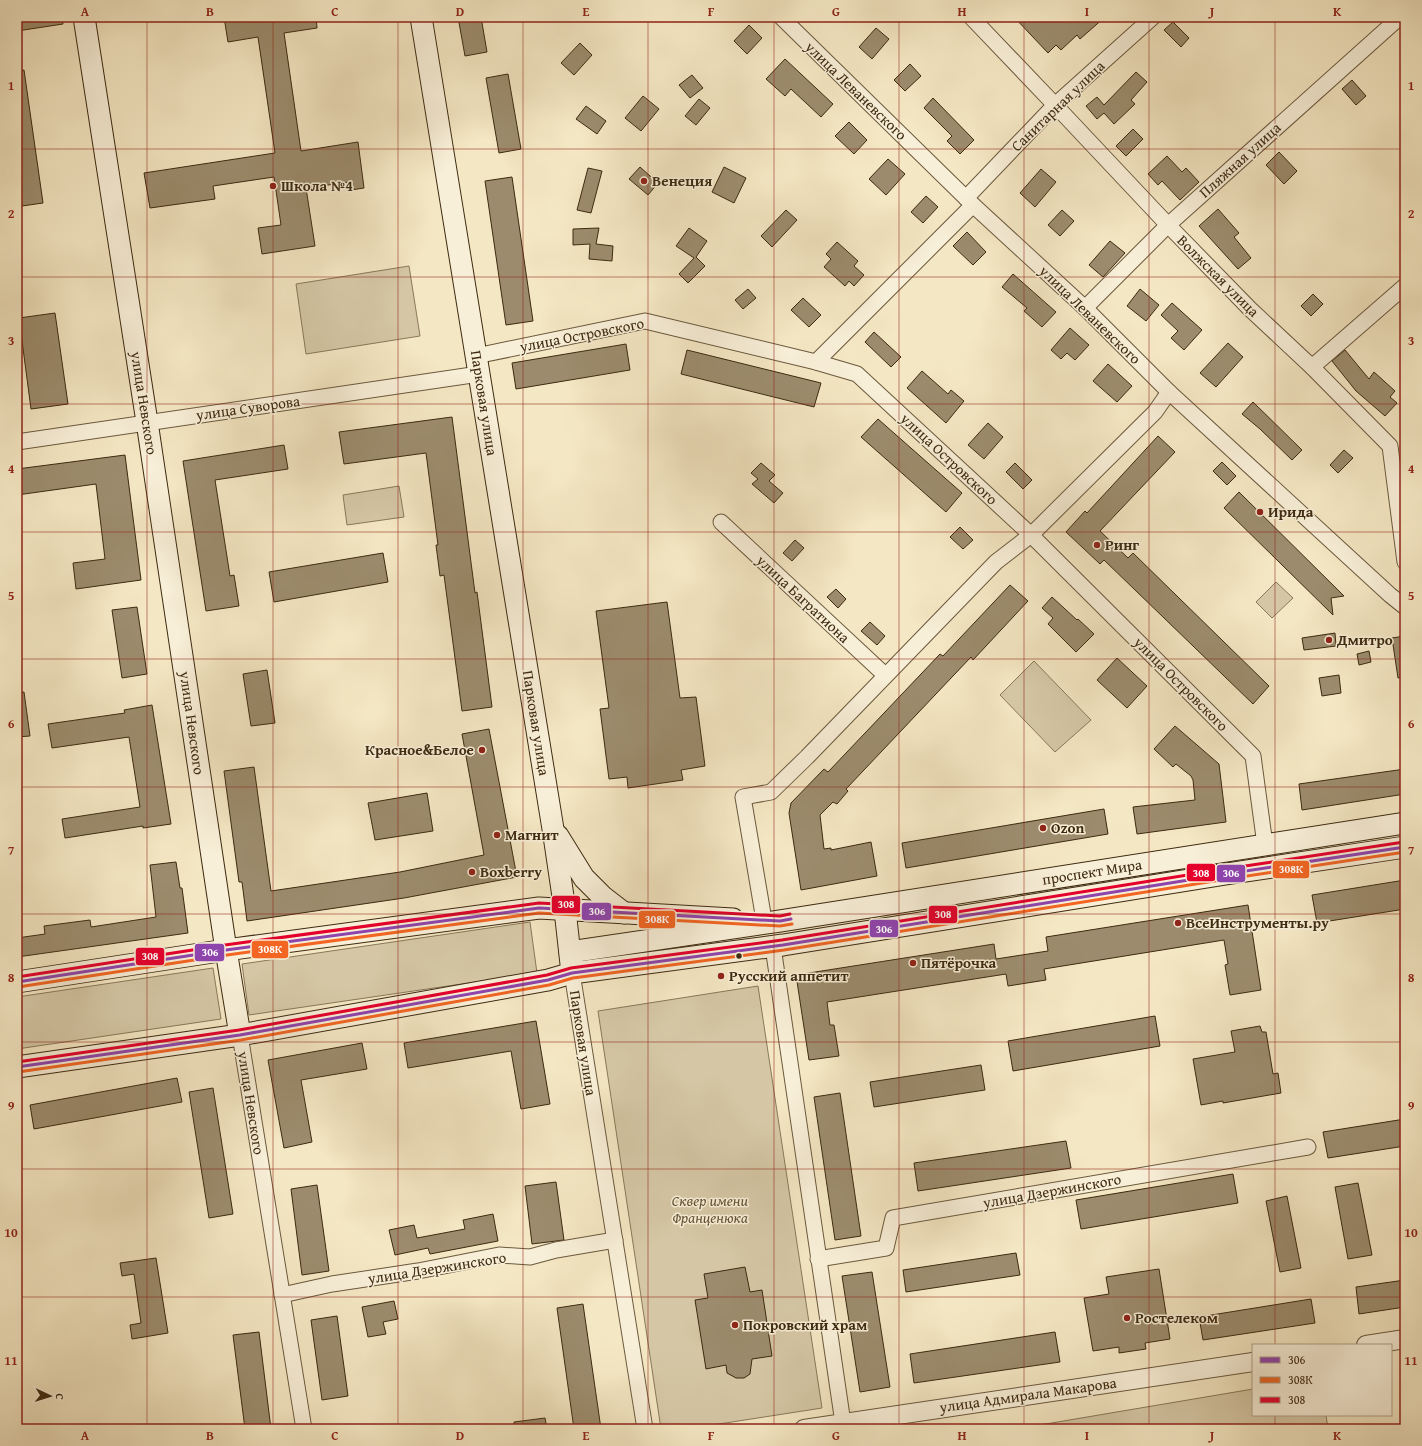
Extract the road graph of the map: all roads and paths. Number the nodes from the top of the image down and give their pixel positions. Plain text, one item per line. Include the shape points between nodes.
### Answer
1 (84, 17) edge
2 (421, 17) edge
3 (781, 17) edge
4 (971, 17) edge
5 (1152, 17) edge
6 (1400, 17) edge
7 (1055, 105) junction
8 (969, 201) junction
9 (1168, 225) junction
10 (1405, 286) edge
11 (1085, 308) junction
12 (816, 362) junction
13 (478, 365) junction
14 (1312, 367) junction
15 (1169, 392) junction
16 (147, 422) junction
17 (17, 442) edge
18 (721, 522) dead end
19 (1031, 535) junction
20 (1405, 562) edge
21 (1405, 607) edge
22 (885, 676) junction
23 (1405, 823) edge
24 (553, 829) junction
25 (1265, 845) junction
26 (1405, 847) edge
27 (565, 910) junction
28 (624, 913) junction
29 (772, 921) junction
30 (773, 947) junction
31 (226, 950) junction
32 (570, 952) junction
33 (572, 974) junction
34 (17, 982) edge
35 (240, 1035) junction
36 (17, 1067) edge
37 (1308, 1147) dead end
38 (615, 1240) junction
39 (818, 1259) junction
40 (282, 1295) junction
41 (1405, 1339) edge
42 (1372, 1344) edge
43 (1252, 1362) edge
44 (843, 1423) junction
45 (304, 1429) edge
46 (645, 1429) edge
47 (804, 1429) edge

1 - 16 main road, улица Невского
2 - 13 main road, Парковая улица
3 - 8 street, улица Леваневского
4 - 7 street, Волжская улица
5 - 7 street, Санитарная улица
6 - 9 street, Пляжная улица
7 - 8 street, Санитарная улица
7 - 9 street, Волжская улица
8 - 11 street, улица Леваневского
8 - 12 street, Санитарная улица
9 - 11 street, Пляжная улица
9 - 14 street, Волжская улица via 1250,309
10 - 14 street
11 - 15 street, улица Леваневского
12 - 13 street, улица Островского via 645,321
12 - 19 street, улица Островского via 857,374
13 - 16 street, улица Суворова
13 - 24 main road, Парковая улица
14 - 20 street, Волжская улица via 1390,446
15 - 19 street via 1154,412
15 - 21 street, улица Леваневского
16 - 17 street, улица Суворова
16 - 31 main road, улица Невского
18 - 22 street, улица Багратиона
19 - 22 street via 996,562
19 - 25 street, улица Островского via 1253,756
22 - 29 street via 771,792 743,797
23 - 25 main road, проспект Мира
24 - 27 main road, Парковая улица
24 - 28 main road via 584,878
25 - 29 main road, проспект Мира
26 - 30 main road, проспект Мира
27 - 28 main road, проспект Мира
27 - 31 main road, проспект Мира via 538,908
27 - 32 main road, Парковая улица
28 - 29 main road, проспект Мира
29 - 32 main road, проспект Мира
30 - 33 main road, проспект Мира
30 - 39 street
31 - 34 main road, проспект Мира
31 - 35 main road, улица Невского
32 - 33 main road, Парковая улица
33 - 35 main road, проспект Мира
33 - 38 street, Парковая улица
35 - 36 main road, проспект Мира
35 - 40 street, улица Невского
37 - 39 street, улица Дзержинского via 893,1218 886,1248
38 - 40 street, улица Дзержинского via 530,1257 499,1255
38 - 46 street, Парковая улица
39 - 44 street
40 - 45 street, улица Невского
41 - 42 street
43 - 44 street, улица Адмирала Макарова
44 - 47 street, улица Адмирала Макарова

